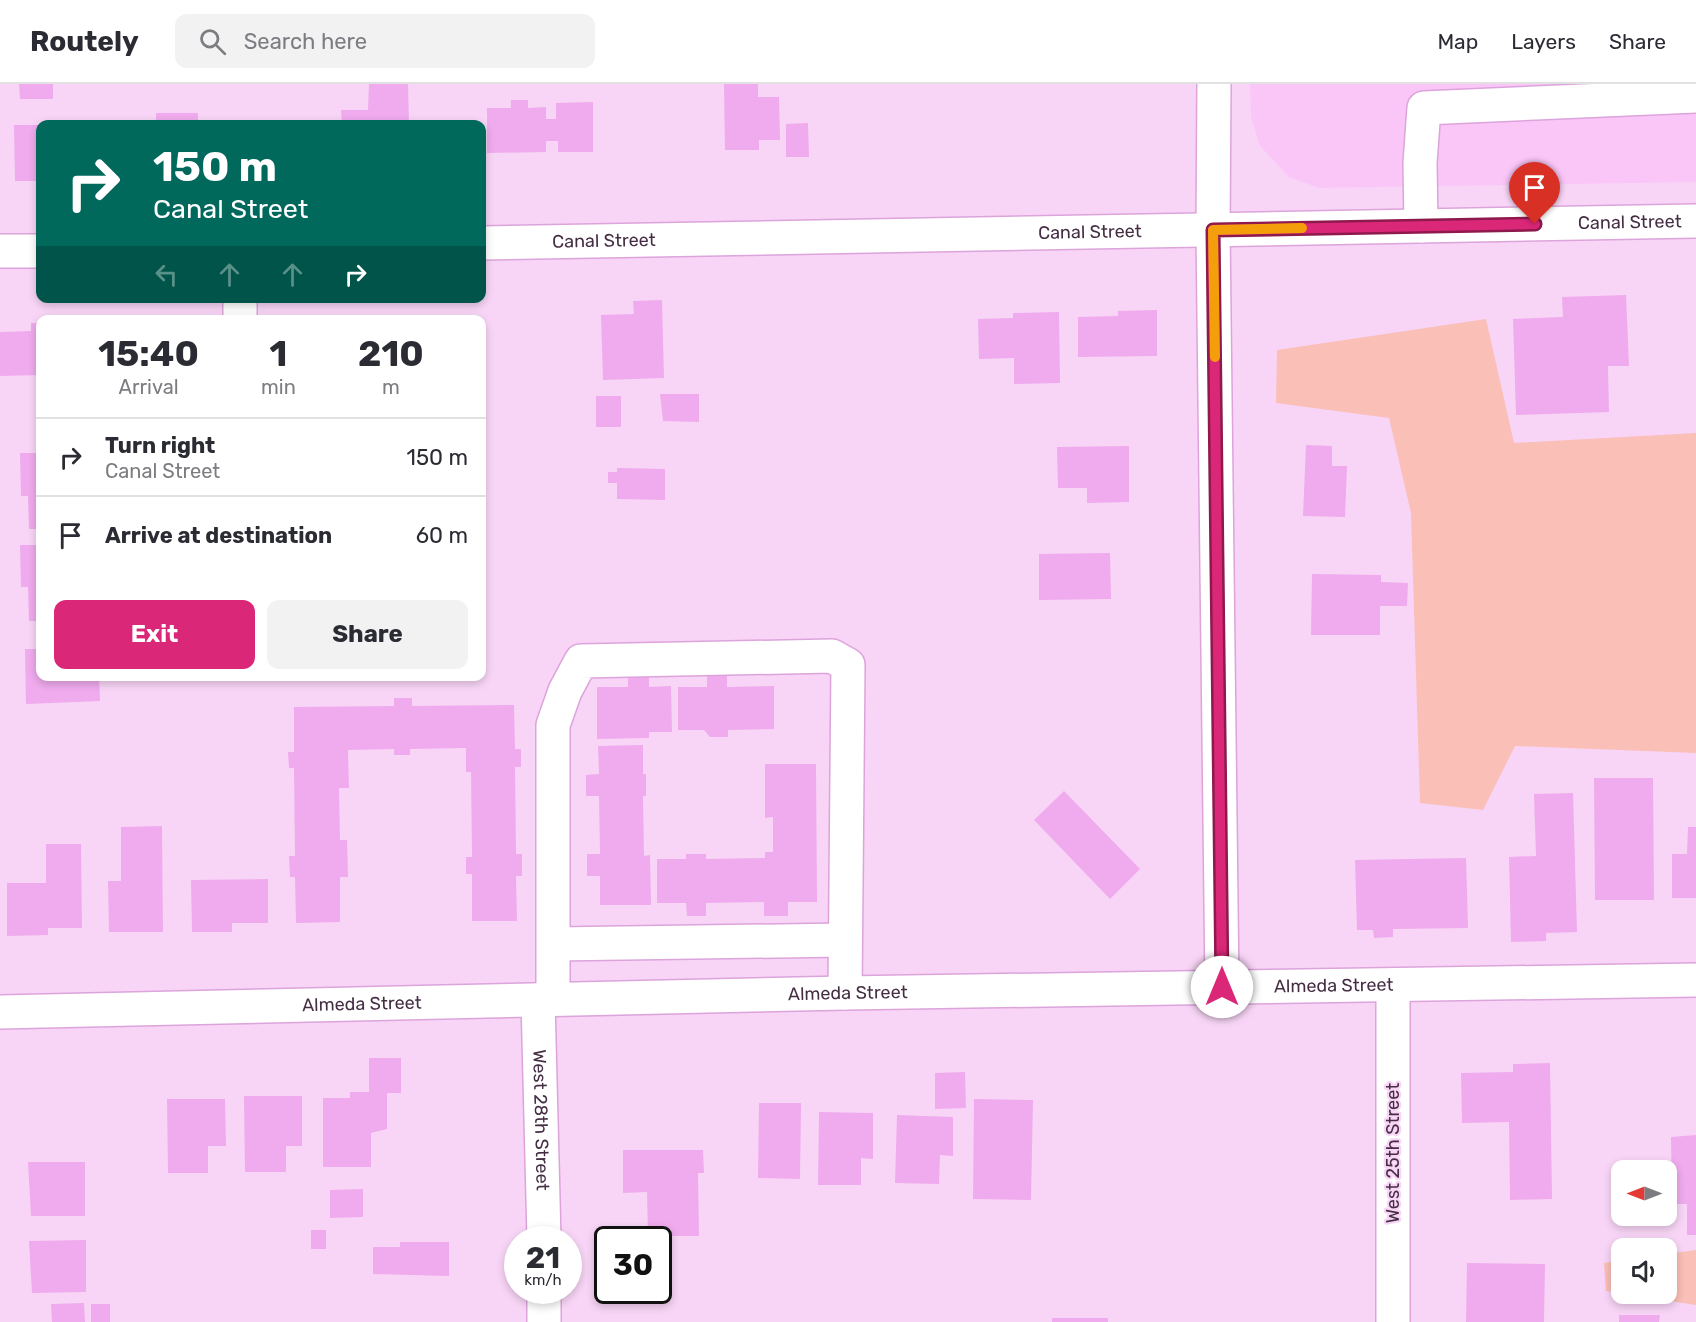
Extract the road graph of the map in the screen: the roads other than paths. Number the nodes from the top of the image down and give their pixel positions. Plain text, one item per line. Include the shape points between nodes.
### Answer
1 (1214, 84) edge
2 (1696, 96) edge
3 (1696, 221) edge
4 (1421, 226) junction
5 (1213, 230) junction
6 (486, 243) edge
7 (36, 250) edge
8 (0, 251) edge
9 (845, 940) junction
10 (554, 944) junction
11 (1696, 980) edge
12 (1393, 985) junction
13 (1222, 987) junction
14 (844, 993) junction
15 (545, 1000) junction
16 (0, 1012) edge
17 (544, 1226) edge
18 (544, 1304) edge
19 (544, 1322) edge
20 (1393, 1322) edge

1 - 5 street
2 - 4 street via 1424,108
3 - 4 street, Canal Street
4 - 5 street, Canal Street
5 - 6 street, Canal Street
5 - 13 street
7 - 8 street
9 - 10 street
9 - 10 street, West 28th Street via 848,665 832,656 581,661 553,725
9 - 14 street
10 - 15 street, West 28th Street
11 - 12 street, Almeda Street
12 - 13 street, Almeda Street
12 - 20 street, West 25th Street
13 - 14 street, Almeda Street
14 - 15 street, Almeda Street
15 - 16 street, Almeda Street
15 - 17 street, West 28th Street
18 - 19 street

